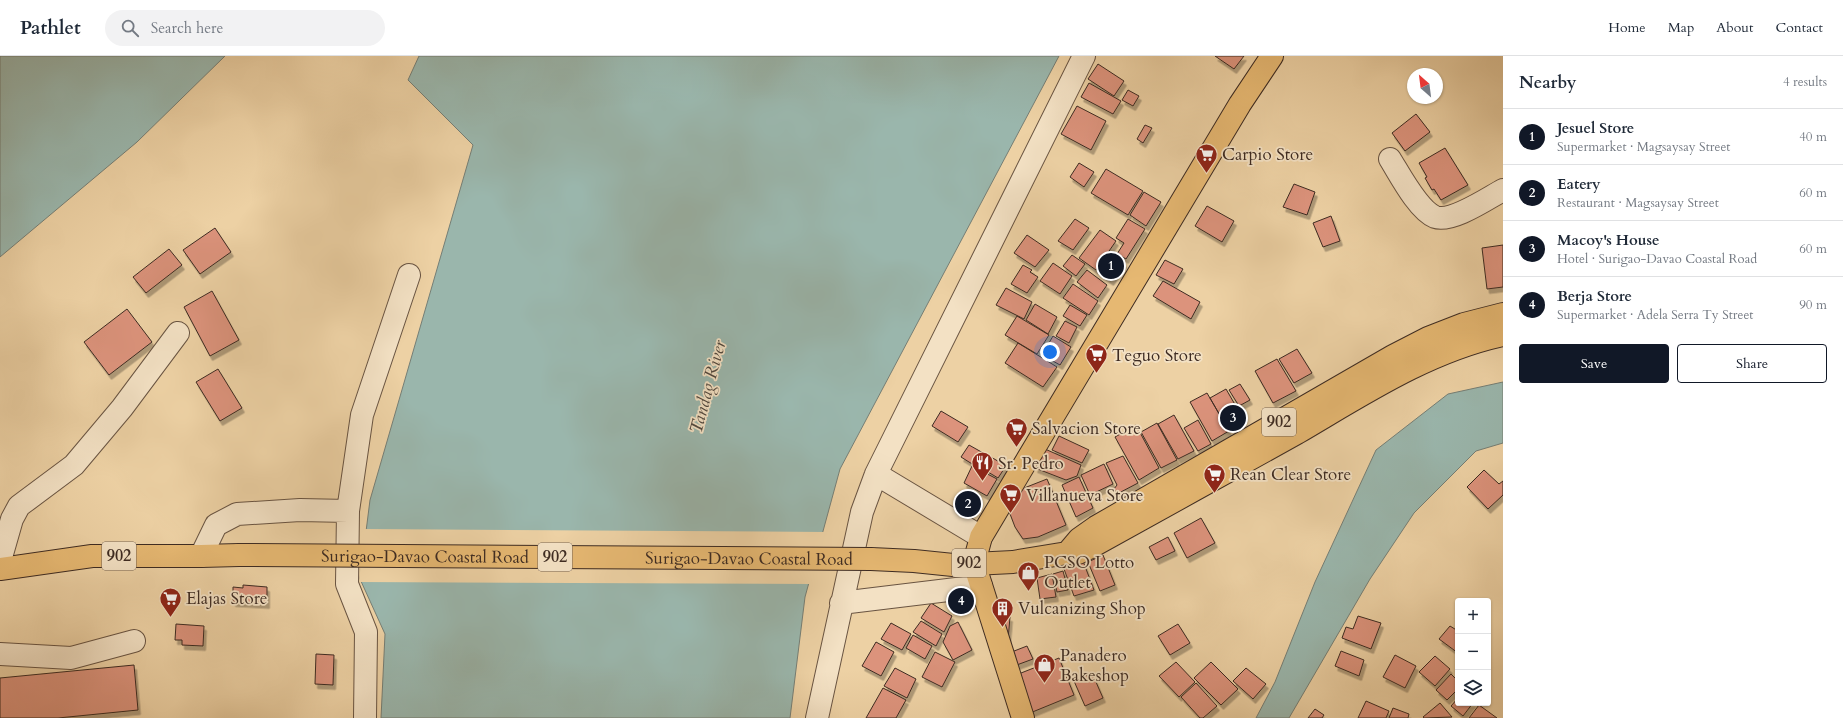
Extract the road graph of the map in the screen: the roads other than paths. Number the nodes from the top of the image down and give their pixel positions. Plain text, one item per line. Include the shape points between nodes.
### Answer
1 (1084, 56) edge
2 (1272, 56) edge
3 (1390, 160) dead end
4 (1503, 190) edge
5 (409, 275) dead end
6 (1503, 314) edge
7 (178, 334) dead end
8 (1503, 335) edge
9 (1410, 359) junction
10 (876, 474) junction
11 (348, 511) junction
12 (981, 537) junction
13 (201, 556) junction
14 (0, 561) edge
15 (974, 563) junction
16 (0, 569) edge
17 (981, 586) junction
18 (841, 603) junction
19 (134, 641) dead end
20 (0, 654) edge
21 (365, 718) edge
22 (817, 718) edge
23 (1023, 718) edge

1 - 10 street
2 - 12 main road via 1240,104
3 - 4 street via 1423,209 1436,217 1450,216 1466,210
5 - 11 street via 362,415
6 - 9 main road, Surigao-Davao Coastal Road / 902 via 1464,324 1428,338
7 - 14 street via 122,408 74,465 19,506 12,519
8 - 9 main road, Surigao-Davao Coastal Road / 902
9 - 15 main road, Surigao-Davao Coastal Road / 902 via 1096,527 1079,539 1067,553 1013,562
10 - 12 street
10 - 18 street via 862,512
11 - 13 street via 300,510 237,514 216,525
11 - 21 street via 347,584 366,632
12 - 15 main road
13 - 15 main road, Surigao-Davao Coastal Road / 902, bridge via 871,559 953,565
13 - 16 main road, Surigao-Davao Coastal Road / 902 via 92,556
15 - 17 main road
17 - 18 street
17 - 23 main road
18 - 22 street
19 - 20 street via 71,658

